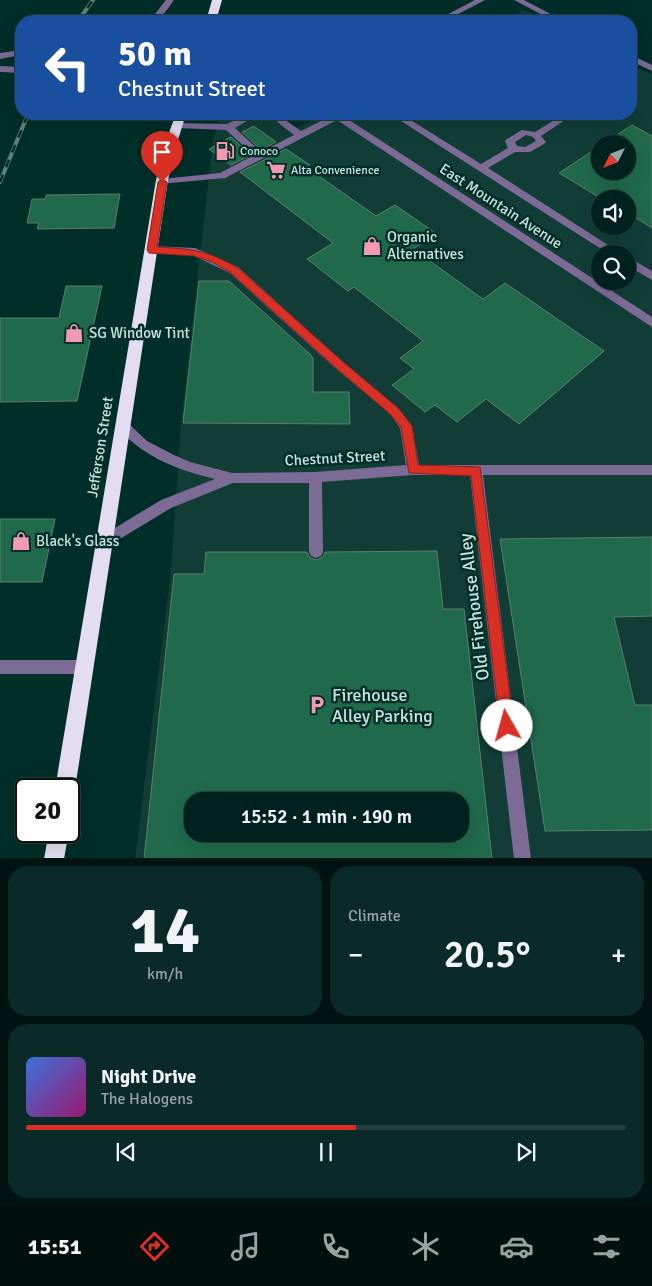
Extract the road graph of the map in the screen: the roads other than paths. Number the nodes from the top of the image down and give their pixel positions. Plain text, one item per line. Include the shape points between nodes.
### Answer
1 (170, 0) edge
2 (217, 0) edge
3 (481, 0) edge
4 (518, 0) edge
5 (159, 15) edge
6 (213, 15) edge
7 (451, 15) edge
8 (548, 15) edge
9 (15, 54) edge
10 (0, 56) edge
11 (637, 60) edge
12 (652, 68) edge
13 (0, 69) edge
14 (15, 70) edge
15 (179, 120) edge
16 (185, 120) edge
17 (242, 120) edge
18 (279, 120) edge
19 (328, 120) edge
20 (344, 120) edge
21 (406, 120) edge
22 (560, 120) edge
23 (228, 127) junction
24 (536, 134) junction
25 (301, 136) junction
26 (513, 149) junction
27 (260, 156) junction
28 (482, 168) junction
29 (162, 182) junction
30 (603, 245) edge
31 (152, 250) junction
32 (636, 265) edge
33 (652, 276) edge
34 (652, 323) edge
35 (124, 426) junction
36 (413, 470) junction
37 (652, 470) edge
38 (476, 471) junction
39 (315, 477) junction
40 (232, 478) junction
41 (105, 541) junction
42 (316, 552) dead end
43 (0, 667) edge
44 (84, 667) junction
45 (67, 778) edge
46 (57, 843) edge
47 (54, 858) edge
48 (523, 858) edge

1 - 5 street
2 - 6 highway
3 - 7 street
4 - 8 street
9 - 10 street
11 - 12 street
13 - 14 street
15 - 29 highway, Jefferson Street
16 - 23 street
17 - 23 street
18 - 25 street
19 - 25 street
20 - 34 street, East Mountain Avenue
21 - 28 street, East Mountain Avenue
22 - 24 street
23 - 27 street
24 - 26 street via 525,132 510,141
24 - 26 street via 541,142 527,150
25 - 27 street
26 - 28 street
27 - 29 street via 222,176
28 - 30 street, East Mountain Avenue
29 - 31 highway, Jefferson Street
31 - 35 highway, Jefferson Street
31 - 36 street via 195,252 234,270 394,411 406,426
32 - 33 street
35 - 40 street, Chestnut Street via 143,445 170,459
35 - 41 highway, Jefferson Street
36 - 38 street, Chestnut Street
36 - 39 street, Chestnut Street
37 - 38 street, Chestnut Street
38 - 48 street, Old Firehouse Alley
39 - 40 street, Chestnut Street
39 - 42 street
40 - 41 street via 166,504
41 - 44 highway, Jefferson Street
43 - 44 street
44 - 45 highway, Jefferson Street
46 - 47 highway

